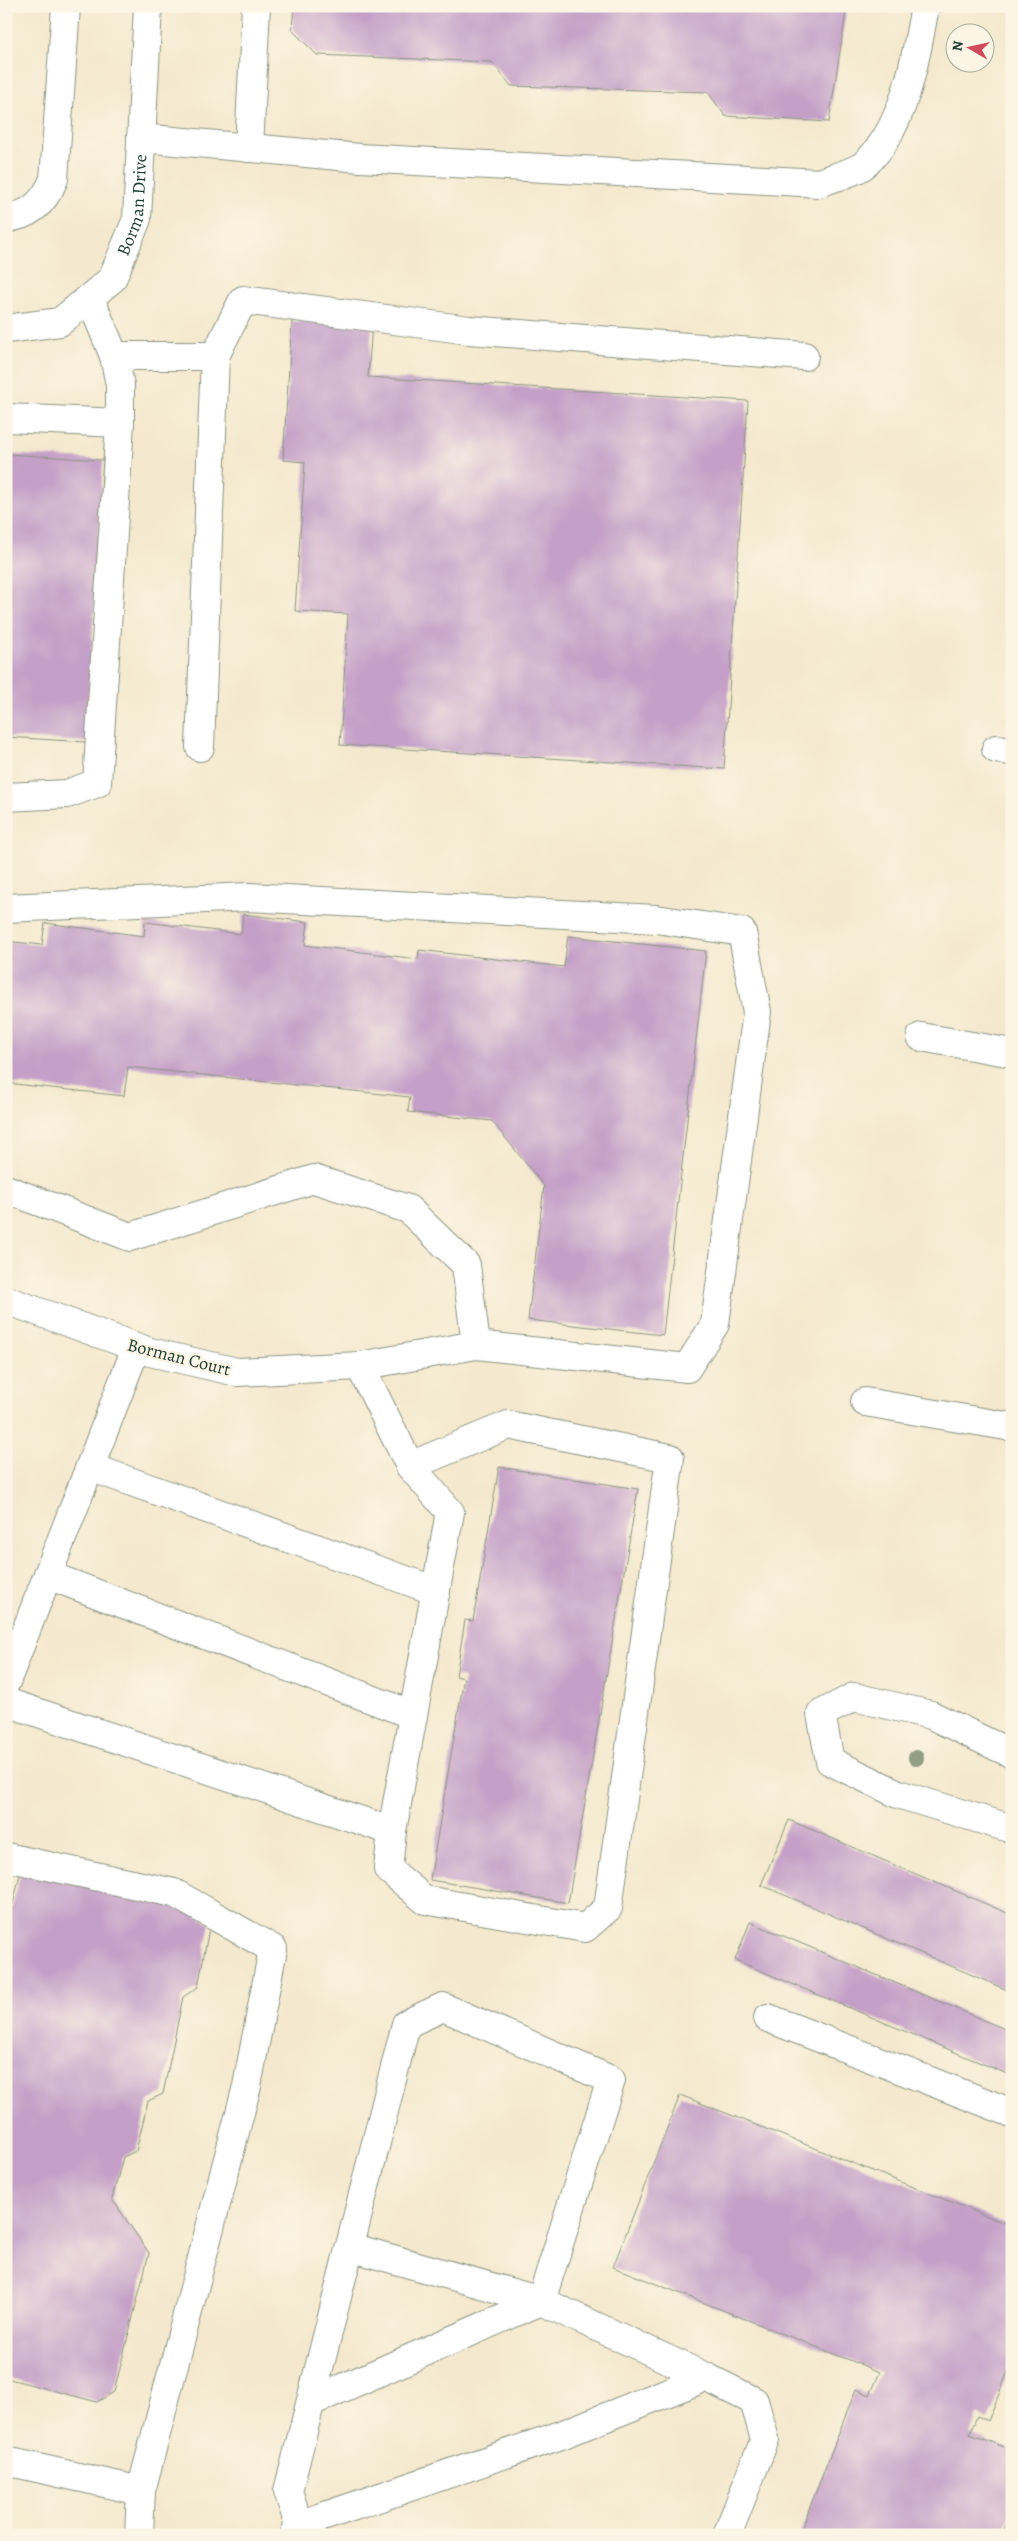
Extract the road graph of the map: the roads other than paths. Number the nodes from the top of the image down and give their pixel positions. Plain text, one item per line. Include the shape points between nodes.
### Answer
1 (66, 6) edge
2 (148, 6) edge
3 (256, 6) edge
4 (925, 6) edge
5 (141, 138) junction
6 (249, 148) junction
7 (6, 218) edge
8 (90, 298) junction
9 (6, 329) edge
10 (114, 356) junction
11 (215, 356) junction
12 (804, 356) dead end
13 (6, 418) edge
14 (120, 423) junction
15 (200, 747) dead end
16 (6, 797) edge
17 (6, 908) edge
18 (921, 1037) dead end
19 (1012, 1053) edge
20 (6, 1189) edge
21 (6, 1300) edge
22 (476, 1345) junction
23 (136, 1348) junction
24 (360, 1366) junction
25 (865, 1402) dead end
26 (1012, 1427) edge
27 (410, 1466) junction
28 (90, 1467) junction
29 (48, 1575) junction
30 (436, 1592) junction
31 (6, 1682) edge
32 (6, 1702) edge
33 (413, 1715) junction
34 (1012, 1754) edge
35 (1012, 1829) edge
36 (392, 1831) junction
37 (6, 1858) edge
38 (768, 2018) dead end
39 (1012, 2113) edge
40 (350, 2247) junction
41 (541, 2302) junction
42 (706, 2376) junction
43 (311, 2402) junction
44 (6, 2461) edge
45 (141, 2491) junction
46 (297, 2530) edge
47 (722, 2534) edge
48 (139, 2535) edge

1 - 7 street via 54,179 38,206 18,217
2 - 5 street, Borman Drive
3 - 6 street
4 - 6 street via 914,71 887,138 864,165 819,183 370,159
5 - 6 street
5 - 8 street, Borman Drive via 137,219 112,279
8 - 9 street, Borman Drive via 60,322
8 - 10 street
10 - 11 street
10 - 14 street via 120,384
11 - 12 street via 242,300 469,330
11 - 15 street
13 - 14 street
14 - 16 street via 97,783 67,794
17 - 22 street, Borman Court via 249,897 656,919 742,932 757,1012 716,1324 687,1368
18 - 19 street
20 - 22 street via 130,1237 314,1179 408,1209 466,1265
21 - 23 street, Borman Court
22 - 24 street, Borman Court
23 - 24 street, Borman Court via 237,1372
23 - 28 street
24 - 27 street
25 - 26 street
27 - 30 street via 450,1512
27 - 36 street via 508,1425 670,1458 608,1908 585,1928 425,1900 388,1869
28 - 29 street
28 - 30 street
29 - 31 street
29 - 33 street
30 - 33 street
32 - 36 street
33 - 36 street
34 - 35 street via 931,1716 854,1697 821,1714 830,1761 898,1794
37 - 45 street via 174,1893 273,1949 247,2086
38 - 39 street
40 - 41 street
40 - 41 street via 406,2024 443,2007 611,2080
40 - 43 street
41 - 42 street
41 - 43 street
42 - 46 street via 561,2435
42 - 47 street via 754,2400 765,2439
43 - 46 street via 288,2491
44 - 45 street
45 - 48 street

